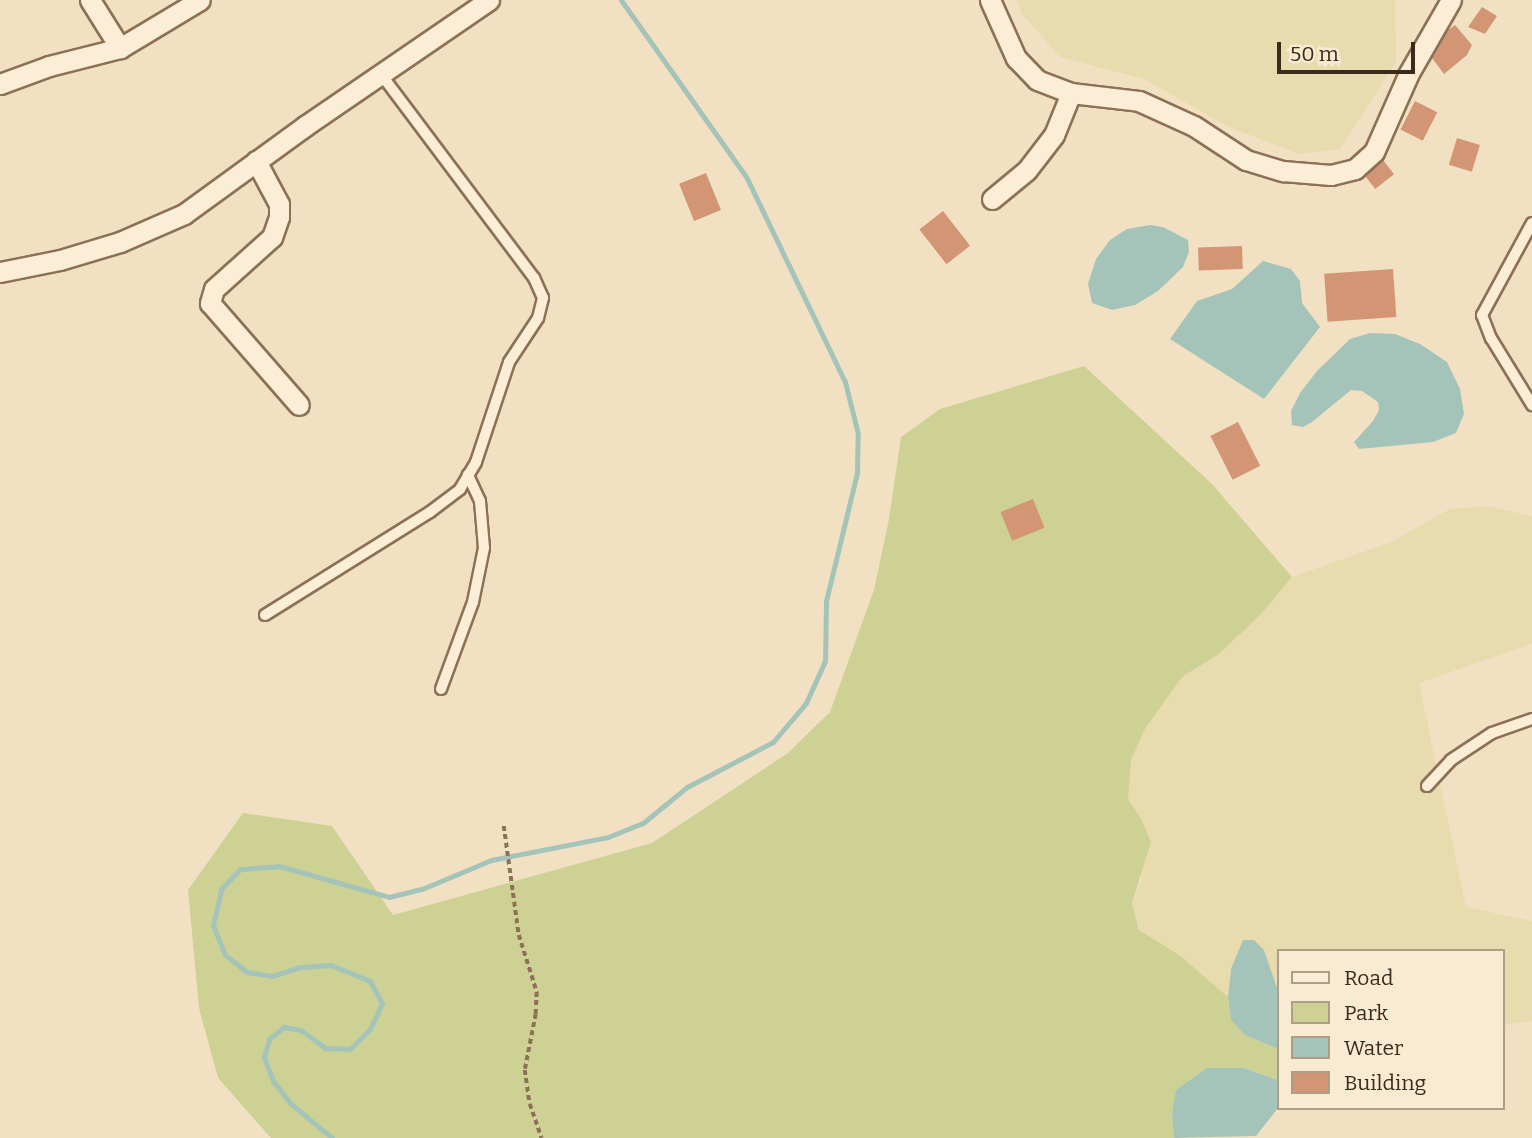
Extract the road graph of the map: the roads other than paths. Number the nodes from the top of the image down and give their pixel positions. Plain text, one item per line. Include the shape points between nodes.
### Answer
1 (90, 0) edge
2 (200, 0) edge
3 (489, 0) edge
4 (990, 0) edge
5 (1451, 0) edge
6 (120, 48) junction
7 (381, 74) junction
8 (0, 84) edge
9 (1071, 93) junction
10 (256, 161) junction
11 (992, 199) dead end
12 (1532, 223) edge
13 (0, 272) edge
14 (299, 405) dead end
15 (1532, 405) edge
16 (468, 475) junction
17 (265, 615) dead end
18 (441, 689) dead end
19 (1532, 719) edge
20 (1427, 786) dead end

1 - 6 street
2 - 6 street
3 - 7 street
4 - 9 street via 1016,58 1037,80
5 - 9 street via 1409,73 1374,152 1355,169 1331,175 1283,171 1246,160 1194,126 1139,101
6 - 8 street
7 - 10 street
7 - 16 lane via 534,278 543,298 538,318 509,362
9 - 11 street via 1054,135 1027,170
10 - 13 street via 184,214 120,242
10 - 14 street via 278,204 279,217 272,236 214,289 209,303
12 - 15 lane via 1482,316
16 - 17 lane via 460,489 430,512
16 - 18 lane via 480,501 484,548 474,602
19 - 20 lane via 1492,733 1451,760

